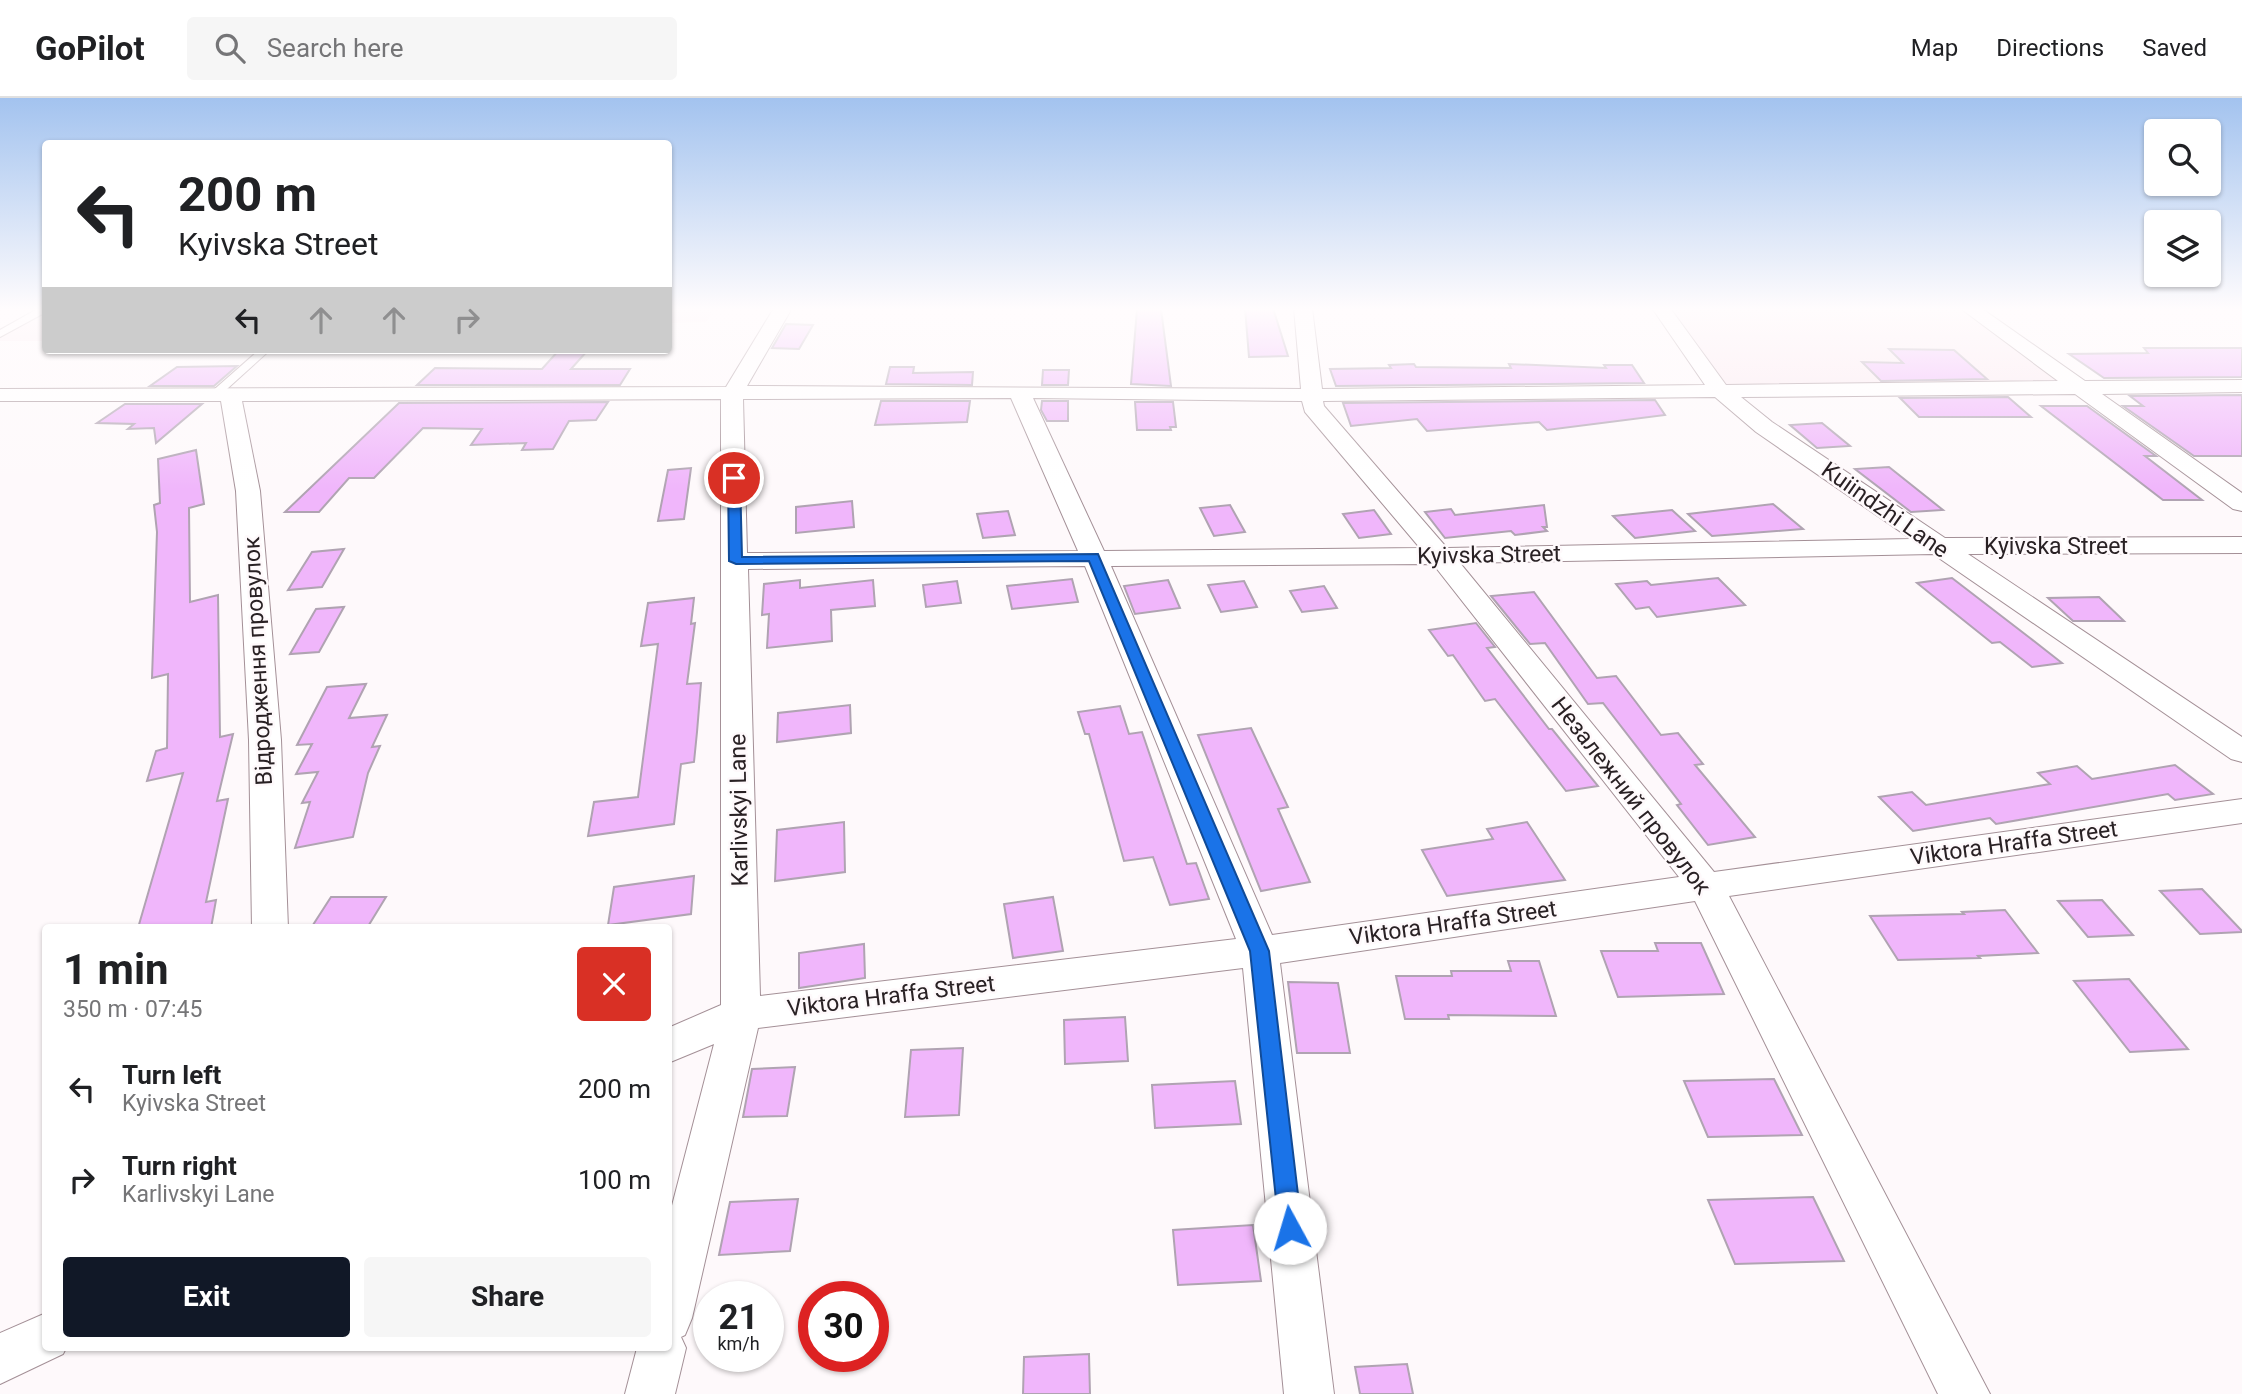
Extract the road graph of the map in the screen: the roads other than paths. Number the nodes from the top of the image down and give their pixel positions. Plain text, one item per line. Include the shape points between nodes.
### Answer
1 (248, 368) edge
2 (747, 368) edge
3 (1308, 368) edge
4 (1703, 368) edge
5 (2056, 368) edge
6 (2242, 386) edge
7 (2082, 387) junction
8 (1718, 390) junction
9 (1019, 392) junction
10 (732, 394) junction
11 (0, 395) edge
12 (1312, 395) junction
13 (222, 396) junction
14 (2242, 504) edge
15 (2242, 545) edge
16 (1936, 546) junction
17 (1440, 556) junction
18 (1094, 557) junction
19 (736, 561) junction
20 (2242, 752) edge
21 (2242, 811) edge
22 (1706, 886) junction
23 (270, 924) edge
24 (1260, 951) junction
25 (741, 1014) junction
26 (672, 1044) edge
27 (672, 1301) edge
28 (42, 1338) edge
29 (661, 1351) edge
30 (0, 1359) edge
31 (650, 1394) edge
32 (1308, 1394) edge
33 (1965, 1394) edge

1 - 13 lane
2 - 10 street
3 - 12 street, Незалежний провулок
4 - 8 street, Kuiindzhi Lane
5 - 7 street
6 - 7 street
7 - 8 street
7 - 14 street
8 - 12 street
8 - 16 street, Kuiindzhi Lane
9 - 10 street
9 - 12 street
9 - 18 street
10 - 13 street
10 - 19 street, Karlіvskyi Lane
11 - 13 street
12 - 17 street, Незалежний провулок via 1313,407
13 - 23 street, Відродження провулок via 248,491 265,740
15 - 16 street, Kyivska Street
16 - 17 street, Kyivska Street
16 - 20 street, Kuiindzhi Lane
17 - 18 street, Kyivska Street
17 - 22 street, Незалежний провулок
18 - 19 street, Kyivska Street
18 - 24 street
19 - 25 street, Karlіvskyi Lane
21 - 22 street, Viktora Hraffa Street
22 - 24 street, Viktora Hraffa Street
22 - 33 street, Незалежний провулок
24 - 25 street, Viktora Hraffa Street
24 - 32 street
25 - 26 street, Viktora Hraffa Street
25 - 27 street, Karlіvskyi Lane
28 - 30 street
29 - 31 street

